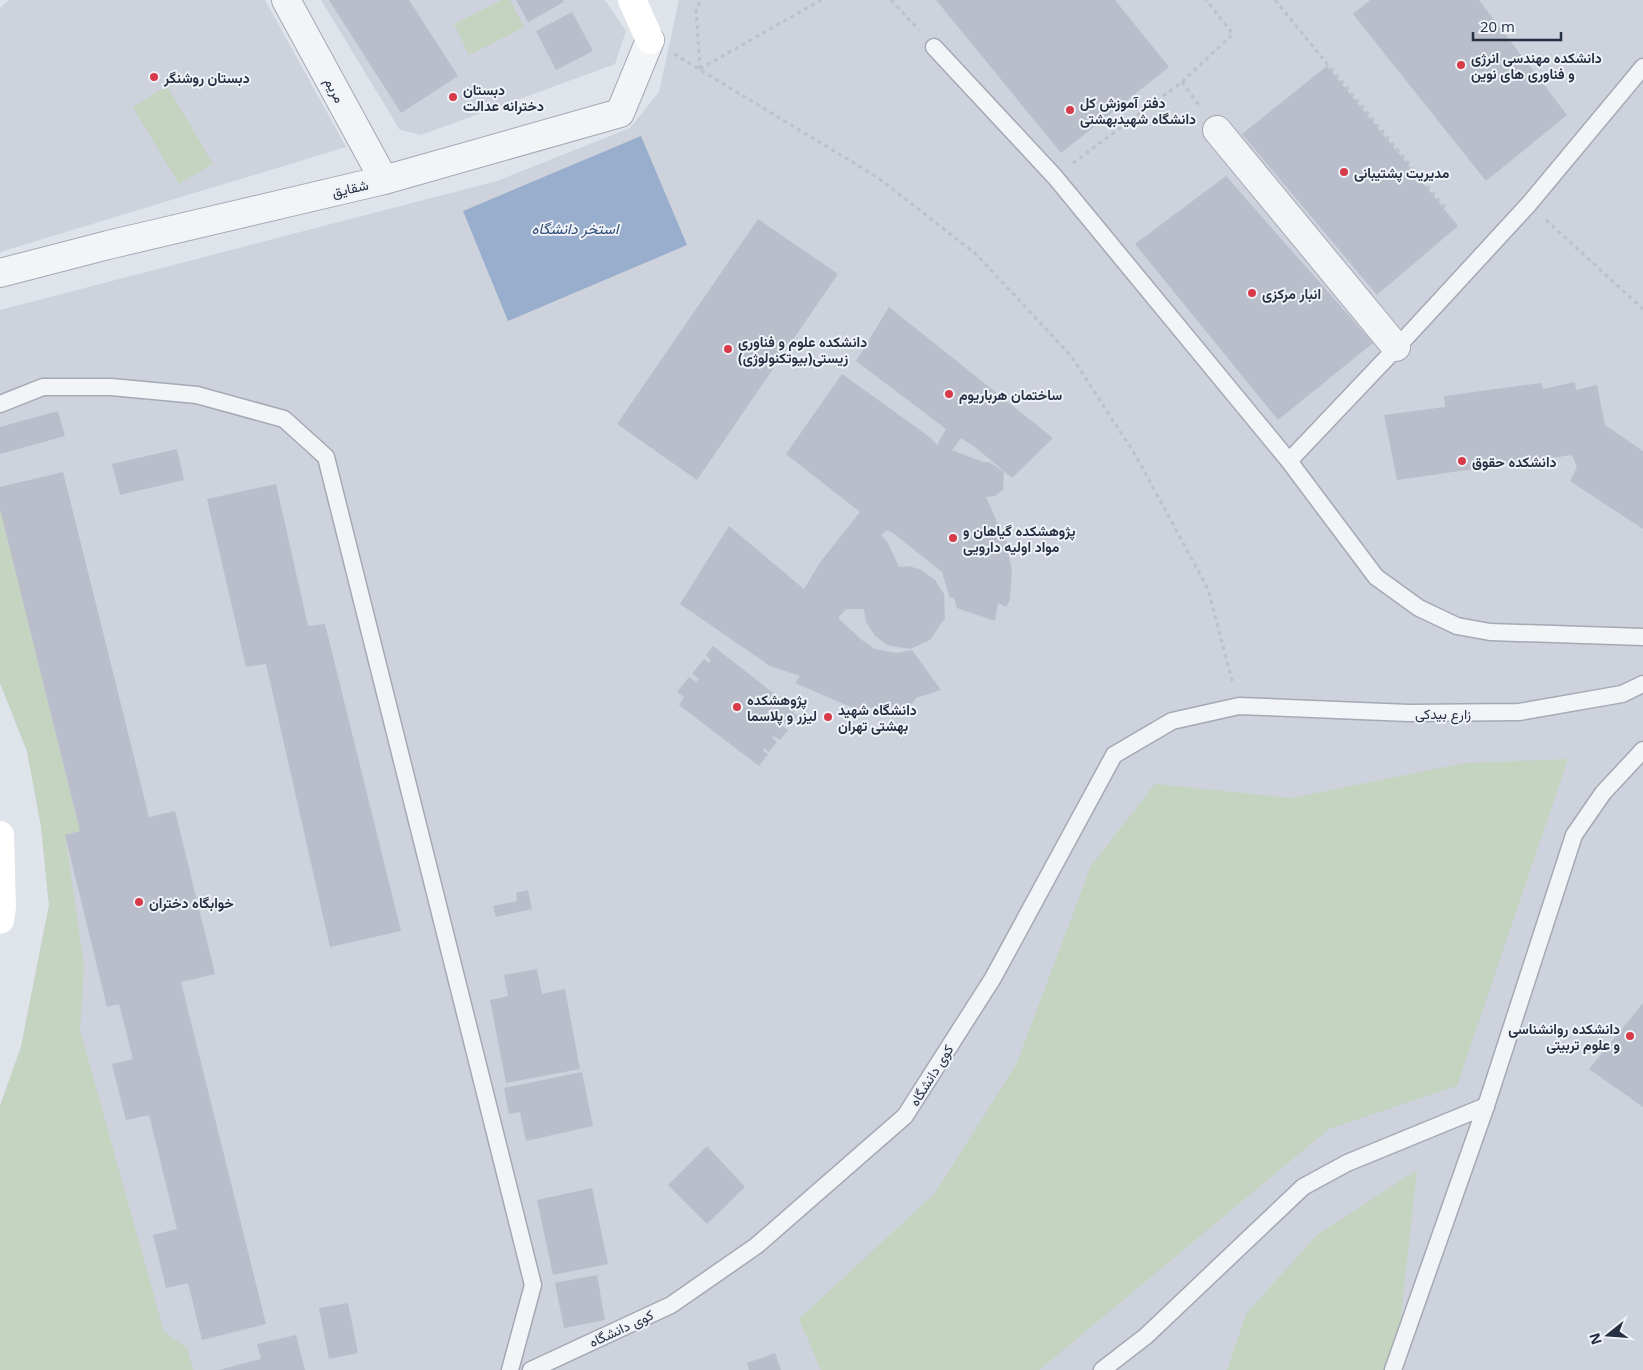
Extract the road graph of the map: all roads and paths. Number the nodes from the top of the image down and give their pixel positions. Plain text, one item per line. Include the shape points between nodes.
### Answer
1 (286, 0) edge
2 (632, 0) edge
3 (701, 0) edge
4 (821, 0) edge
5 (891, 0) edge
6 (1206, 0) edge
7 (1275, 0) edge
8 (650, 40) joint
9 (934, 47) joint
10 (1643, 67) edge
11 (700, 69) junction
12 (1217, 130) dead end
13 (1055, 177) junction
14 (384, 180) junction
15 (1529, 204) junction
16 (1446, 210) dead end
17 (0, 273) edge
18 (1643, 309) edge
19 (1396, 347) junction
20 (0, 404) edge
21 (1289, 461) junction
22 (1643, 637) edge
23 (1643, 684) edge
24 (1239, 706) junction
25 (1639, 754) edge
26 (0, 834) edge
27 (0, 920) edge
28 (1486, 1106) junction
29 (510, 1370) edge
30 (531, 1370) edge
31 (1102, 1370) edge
32 (1393, 1370) edge

1 - 14 street, مریم
2 - 8 main road
3 - 11 path via 696,9
4 - 11 path
5 - 9 path
6 - 13 path via 1233,34 1182,82
7 - 16 path
8 - 14 street, شقایق via 620,113
9 - 13 lane
10 - 15 lane
11 - 24 path via 877,178 976,254 1072,357 1136,456 1208,589
12 - 19 street
13 - 21 lane
14 - 17 street, شقایق
15 - 18 path
15 - 19 lane
19 - 21 lane
20 - 29 lane via 44,387 111,387 196,395 284,419 326,457 533,1285
21 - 22 lane via 1376,577 1419,608 1457,626 1490,632
23 - 24 lane, زارع بیدکی via 1622,694 1519,712 1409,713
24 - 30 lane, کوی دانشگاه via 1172,721 1114,755 993,978 905,1116 756,1246 671,1304
25 - 28 lane via 1603,793 1574,835
26 - 27 main road
28 - 31 lane via 1348,1163 1303,1187 1146,1336
28 - 32 lane

